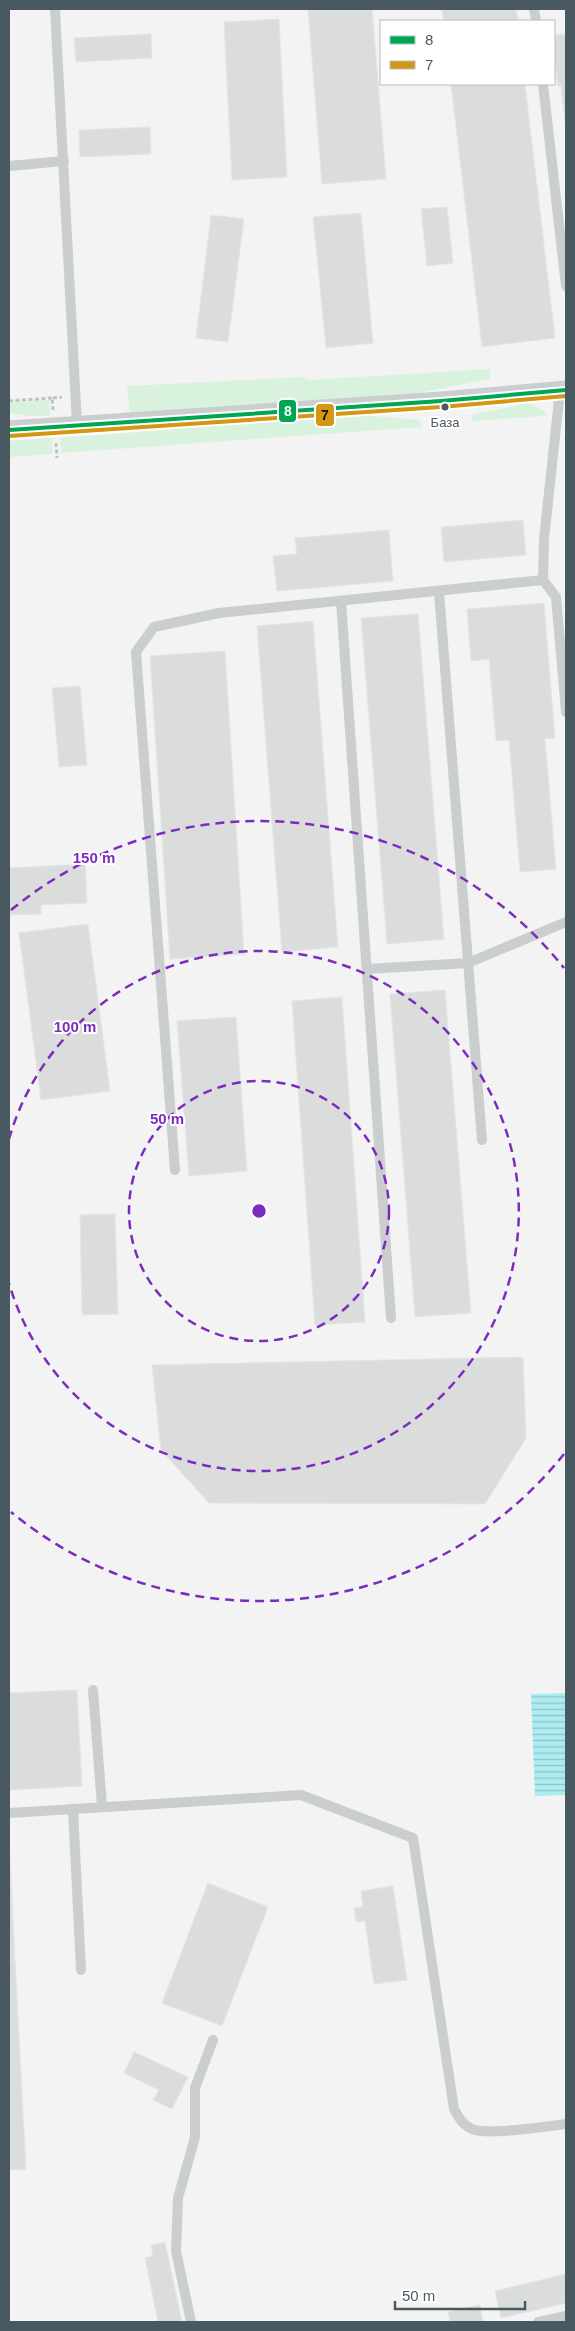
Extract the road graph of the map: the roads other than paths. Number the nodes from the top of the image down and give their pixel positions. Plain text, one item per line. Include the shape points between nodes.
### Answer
1 (55, 9) edge
2 (543, 85) edge
3 (64, 161) junction
4 (9, 166) edge
5 (555, 184) junction
6 (566, 185) edge
7 (566, 286) edge
8 (563, 390) edge
9 (77, 425) junction
10 (9, 430) edge
11 (543, 580) junction
12 (439, 592) junction
13 (341, 601) junction
14 (566, 712) edge
15 (566, 922) edge
16 (468, 963) junction
17 (367, 968) junction
18 (482, 1140) dead end
19 (175, 1170) dead end
20 (391, 1318) dead end
21 (93, 1690) dead end
22 (102, 1806) junction
23 (73, 1808) junction
24 (9, 1813) edge
25 (81, 1970) dead end
26 (213, 2040) dead end
27 (566, 2124) edge
28 (566, 2316) edge
29 (191, 2322) edge
30 (538, 2322) edge

1 - 3 lane
2 - 5 lane
3 - 4 lane
3 - 9 lane
5 - 6 lane
5 - 7 lane
8 - 9 street
8 - 11 lane via 544,539
9 - 10 street
11 - 12 lane
11 - 14 lane via 556,597
12 - 13 lane
12 - 16 lane
13 - 17 lane
13 - 19 lane via 219,613 154,627 136,652
15 - 16 lane
16 - 17 lane
16 - 18 lane
17 - 20 lane
21 - 22 lane
22 - 23 lane
22 - 27 lane via 301,1795 413,1838 454,2109 462,2122 473,2130 487,2132
23 - 24 lane
23 - 25 lane
26 - 29 lane via 196,2088 195,2137 178,2198 176,2251
28 - 30 lane

